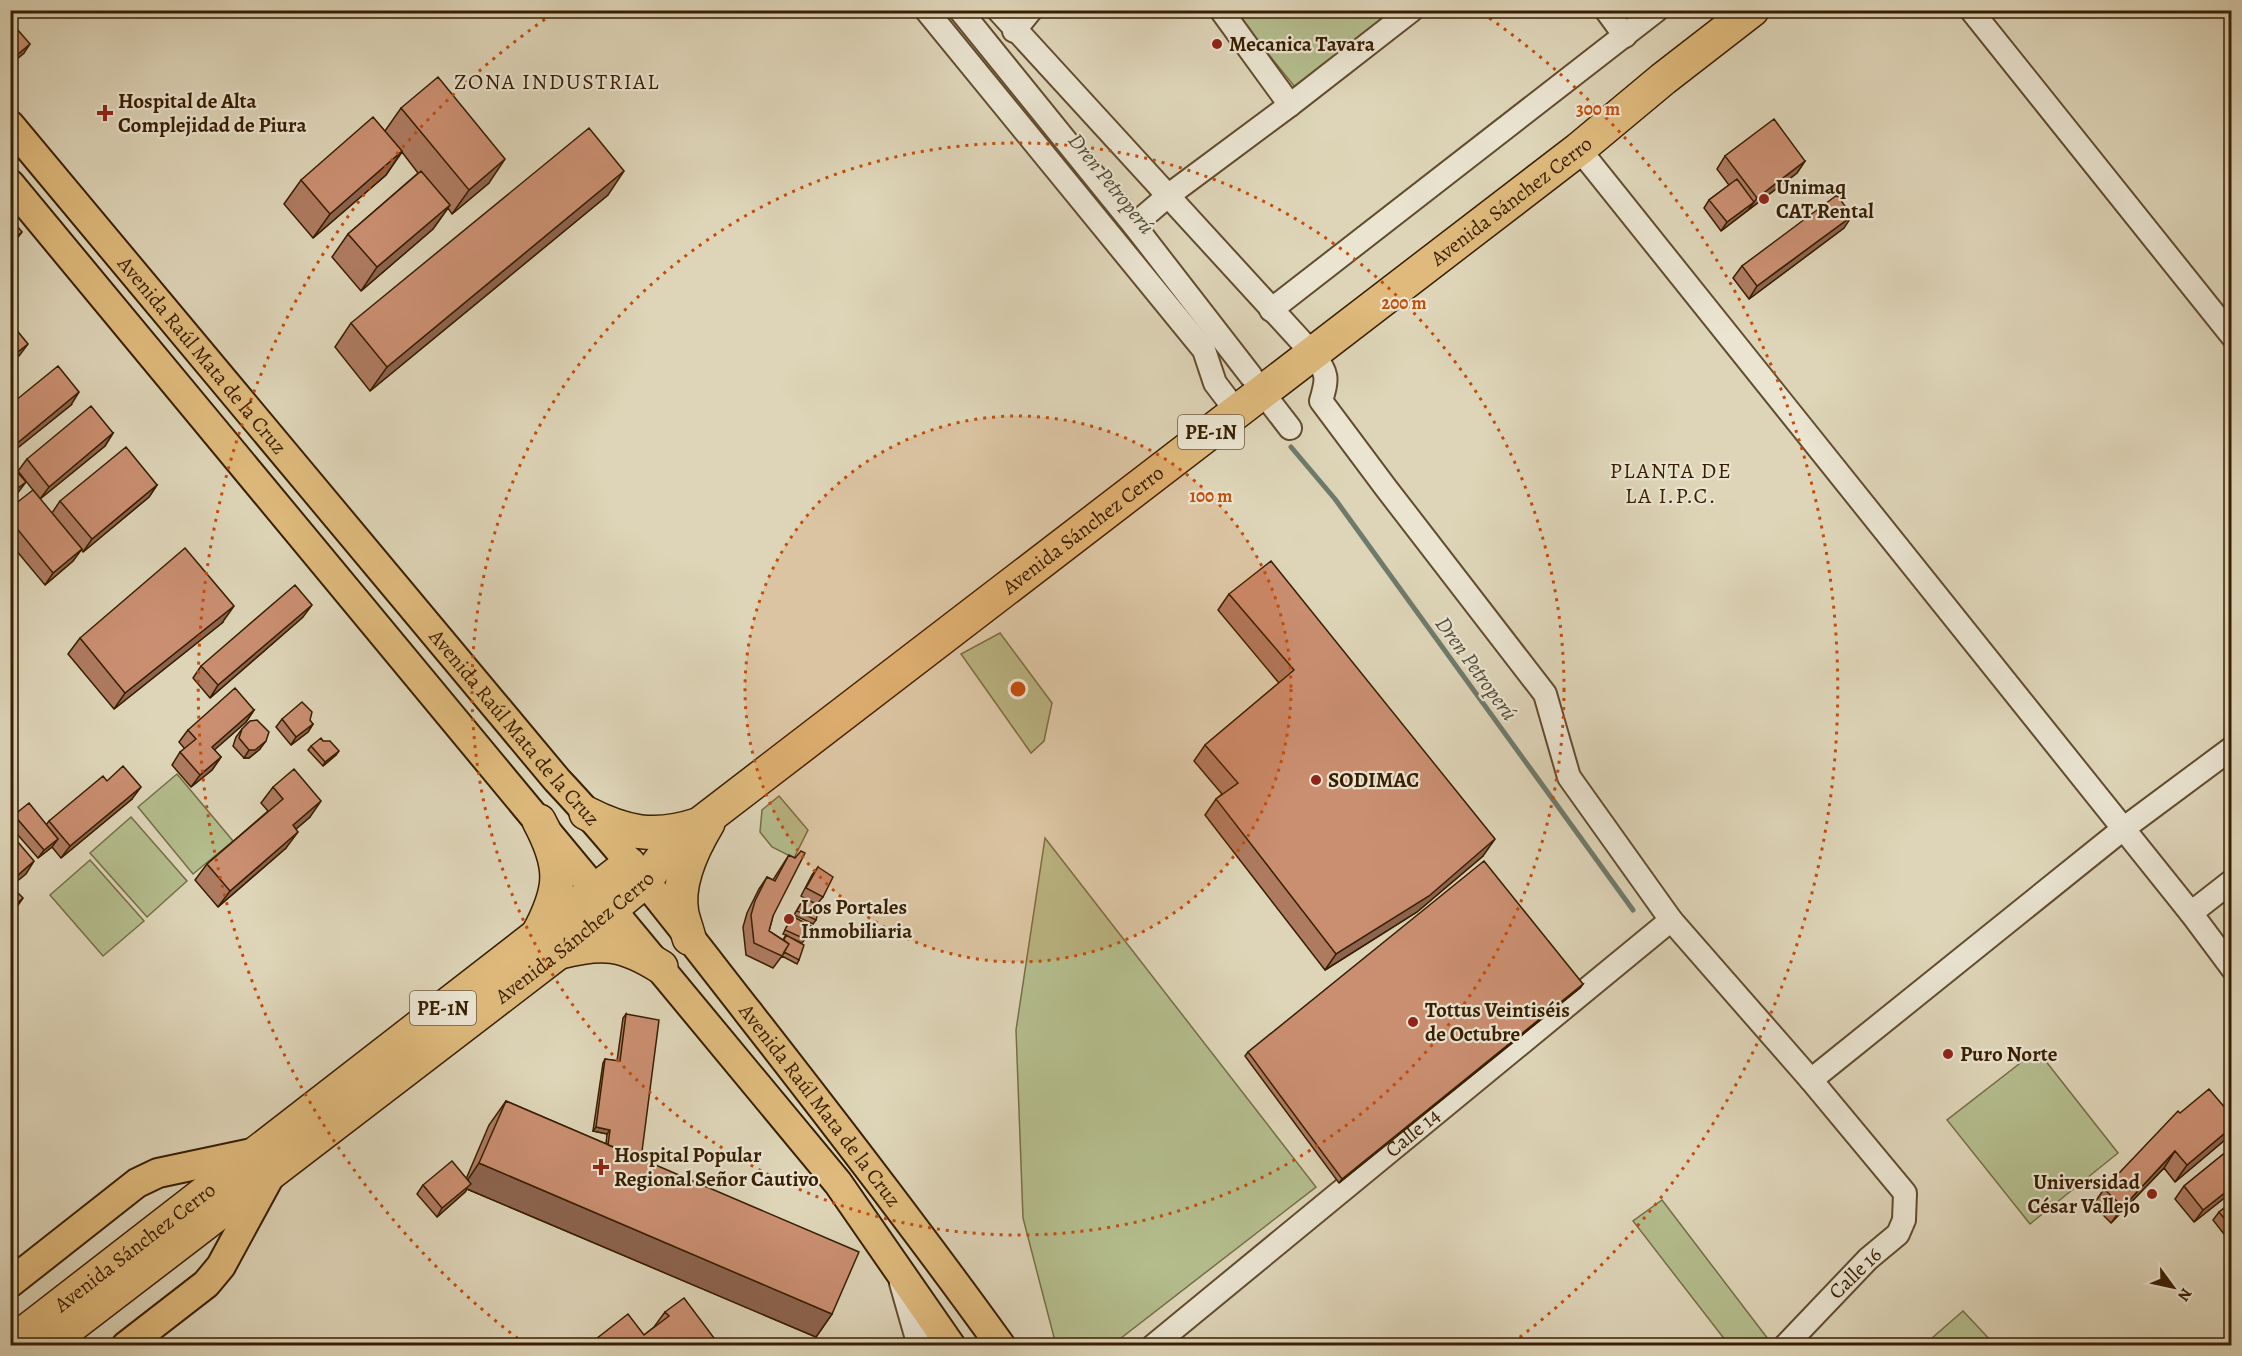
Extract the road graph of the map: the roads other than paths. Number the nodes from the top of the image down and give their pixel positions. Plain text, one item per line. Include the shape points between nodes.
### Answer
1 (926, 10) edge
2 (960, 10) edge
3 (998, 10) edge
4 (1031, 10) edge
5 (1412, 10) edge
6 (1606, 10) edge
7 (1657, 10) edge
8 (1752, 10) edge
9 (1971, 10) edge
10 (1222, 11) edge
11 (1014, 31) junction
12 (1625, 36) junction
13 (1290, 105) junction
14 (10, 125) edge
15 (1580, 149) junction
16 (10, 184) edge
17 (1169, 195) junction
18 (1134, 225) junction
19 (1271, 310) junction
20 (2232, 336) edge
21 (1313, 354) junction
22 (1251, 376) dead end
23 (1273, 406) dead end
24 (1237, 412) junction
25 (1290, 428) dead end
26 (2232, 748) edge
27 (586, 813) junction
28 (707, 819) junction
29 (539, 820) junction
30 (2123, 829) junction
31 (637, 872) junction
32 (2232, 881) edge
33 (604, 899) junction
34 (2191, 913) junction
35 (1671, 920) junction
36 (689, 938) junction
37 (548, 944) junction
38 (661, 967) junction
39 (2232, 968) edge
40 (1811, 1080) junction
41 (754, 1081) junction
42 (805, 1085) junction
43 (265, 1161) junction
44 (896, 1267) junction
45 (10, 1283) edge
46 (10, 1344) edge
47 (45, 1346) edge
48 (126, 1346) edge
49 (919, 1346) edge
50 (951, 1346) edge
51 (1001, 1346) edge
52 (1153, 1346) edge
53 (1785, 1346) edge

1 - 24 street via 1204,350 1215,383
2 - 18 street
3 - 11 street
4 - 11 street
5 - 13 street
6 - 12 street
7 - 12 street
8 - 15 highway, Avenida Sánchez Cerro / PE-1N
9 - 20 street
10 - 13 street
11 - 17 street
12 - 19 street
13 - 17 street
14 - 27 main road, Avenida Raúl Mata de la Cruz
15 - 21 highway, Avenida Sánchez Cerro / PE-1N
15 - 30 street
16 - 29 main road, Avenida Raúl Mata de la Cruz
17 - 18 street
17 - 19 street
18 - 22 street
19 - 21 street
21 - 24 highway, Avenida Sánchez Cerro / PE-1N
21 - 35 street via 1325,370 1327,381 1321,401 1545,694 1569,777
23 - 25 street
24 - 28 highway, Avenida Sánchez Cerro / PE-1N
26 - 30 street
27 - 28 highway via 628,831 664,834
27 - 31 main road, Avenida Raúl Mata de la Cruz
28 - 31 highway, Avenida Sánchez Cerro / PE-1N
28 - 36 highway via 684,882 682,913
29 - 33 main road, Avenida Raúl Mata de la Cruz
29 - 37 highway via 556,857 558,872
30 - 34 street
30 - 40 street
31 - 33 highway, Avenida Sánchez Cerro / PE-1N
31 - 36 main road, Avenida Raúl Mata de la Cruz
32 - 34 street
33 - 37 highway, Avenida Sánchez Cerro / PE-1N
33 - 38 main road, Avenida Raúl Mata de la Cruz
34 - 39 street
35 - 40 street
35 - 52 street, Calle 14
36 - 42 main road, Avenida Raúl Mata de la Cruz
37 - 38 highway via 615,946
37 - 43 highway, Avenida Sánchez Cerro / PE-1N
38 - 41 main road, Avenida Raúl Mata de la Cruz
40 - 53 street, Calle 16 via 1905,1193 1904,1220 1898,1234 1868,1259
41 - 42 main road via 738,1052 737,1043 742,1036 782,1061
41 - 44 main road, Avenida Raúl Mata de la Cruz via 837,1183
42 - 51 main road, Avenida Raúl Mata de la Cruz
43 - 45 main road, Avenida Sánchez Cerro via 158,1173 137,1183
43 - 46 highway, Avenida Sánchez Cerro / PE-1N
43 - 47 highway, Avenida Sánchez Cerro / PE-1N
43 - 48 main road, Avenida Sánchez Cerro via 221,1266 206,1284
44 - 49 street
44 - 50 main road, Avenida Raúl Mata de la Cruz

